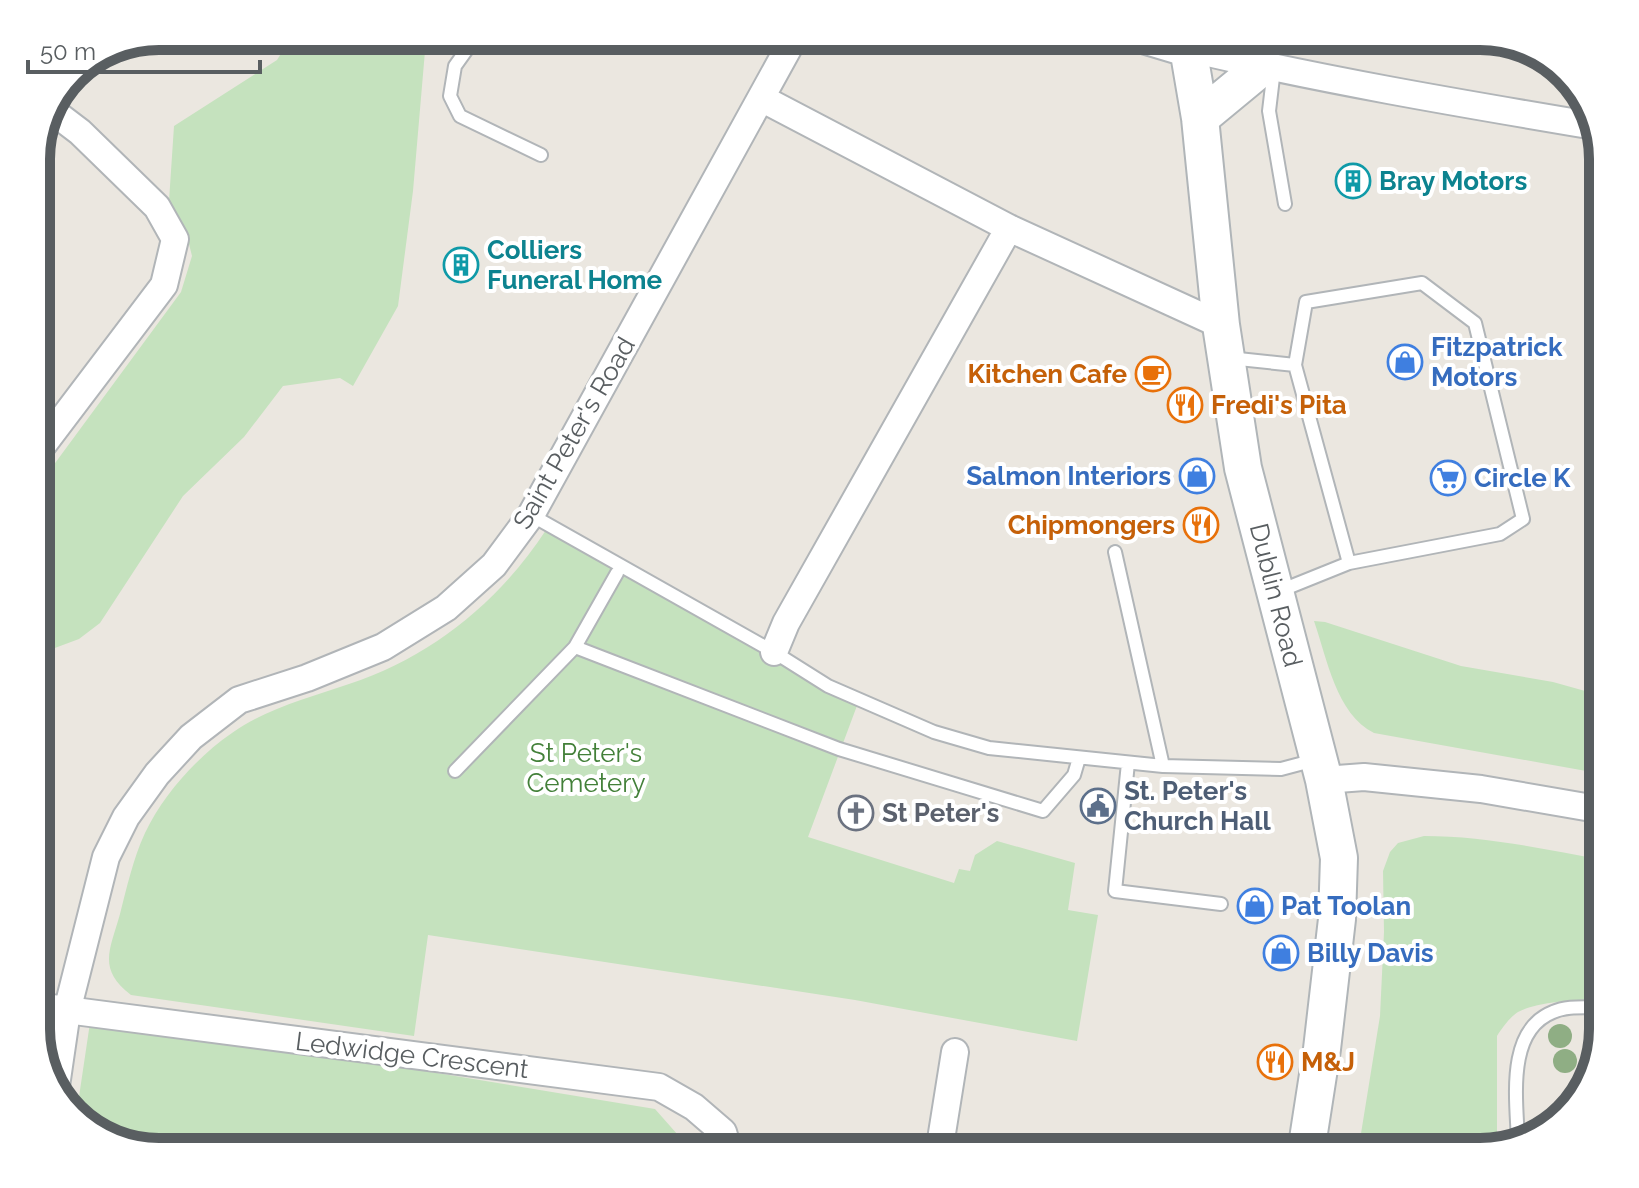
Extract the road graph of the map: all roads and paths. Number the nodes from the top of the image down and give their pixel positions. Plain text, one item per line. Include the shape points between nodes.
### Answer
1 (466, 50) edge
2 (787, 50) edge
3 (1187, 50) edge
4 (1212, 50) edge
5 (1251, 50) edge
6 (1269, 68) junction
7 (761, 98) junction
8 (59, 116) edge
9 (1200, 118) junction
10 (1583, 124) edge
11 (541, 155) dead end
12 (1285, 204) dead end
13 (1009, 228) junction
14 (1224, 341) junction
15 (1295, 365) junction
16 (50, 436) edge
17 (531, 515) junction
18 (1115, 552) dead end
19 (1349, 563) junction
20 (617, 573) dead end
21 (1275, 593) junction
22 (575, 647) junction
23 (774, 652) junction
24 (1079, 758) junction
25 (1128, 763) junction
26 (1163, 766) junction
27 (1321, 770) junction
28 (455, 771) dead end
29 (1589, 808) edge
30 (1221, 904) dead end
31 (1589, 1007) edge
32 (50, 1008) edge
33 (67, 1011) junction
34 (955, 1052) dead end
35 (58, 1071) edge
36 (1518, 1131) edge
37 (725, 1138) edge
38 (941, 1138) edge
39 (1308, 1138) edge

1 - 11 lane via 455,66 450,96 460,116
2 - 7 street, Saint Peter's Road
3 - 9 main road, Dublin Road
4 - 6 street
5 - 6 main road
6 - 9 main road
6 - 10 street
6 - 12 lane via 1269,111
7 - 13 street
7 - 17 street, Saint Peter's Road
8 - 16 street via 157,207 175,239 164,285
9 - 14 main road, Dublin Road
13 - 14 street
13 - 23 street
14 - 15 lane
14 - 21 main road, Dublin Road via 1243,468
15 - 19 lane
15 - 19 lane via 1306,302 1422,283 1475,323 1523,519 1500,534
17 - 23 lane
17 - 33 street, Saint Peter's Road via 494,565 446,608 383,647 239,700 191,737 126,817 106,857
18 - 26 lane
19 - 21 lane
20 - 22 lane
21 - 27 main road, Dublin Road
22 - 24 lane via 839,749 1043,811 1074,775
22 - 28 lane
23 - 24 lane via 828,686 934,732 989,748
24 - 25 lane
25 - 26 lane
25 - 30 lane via 1115,891
26 - 27 lane
27 - 29 street
27 - 39 main road, Dublin Road via 1339,858 1337,919
31 - 36 lane via 1551,1012 1525,1035 1517,1079
32 - 33 street, Ledwidge Crescent
33 - 35 street, Saint Peter's Road
33 - 37 street, Ledwidge Crescent via 659,1087 694,1107
34 - 38 street

